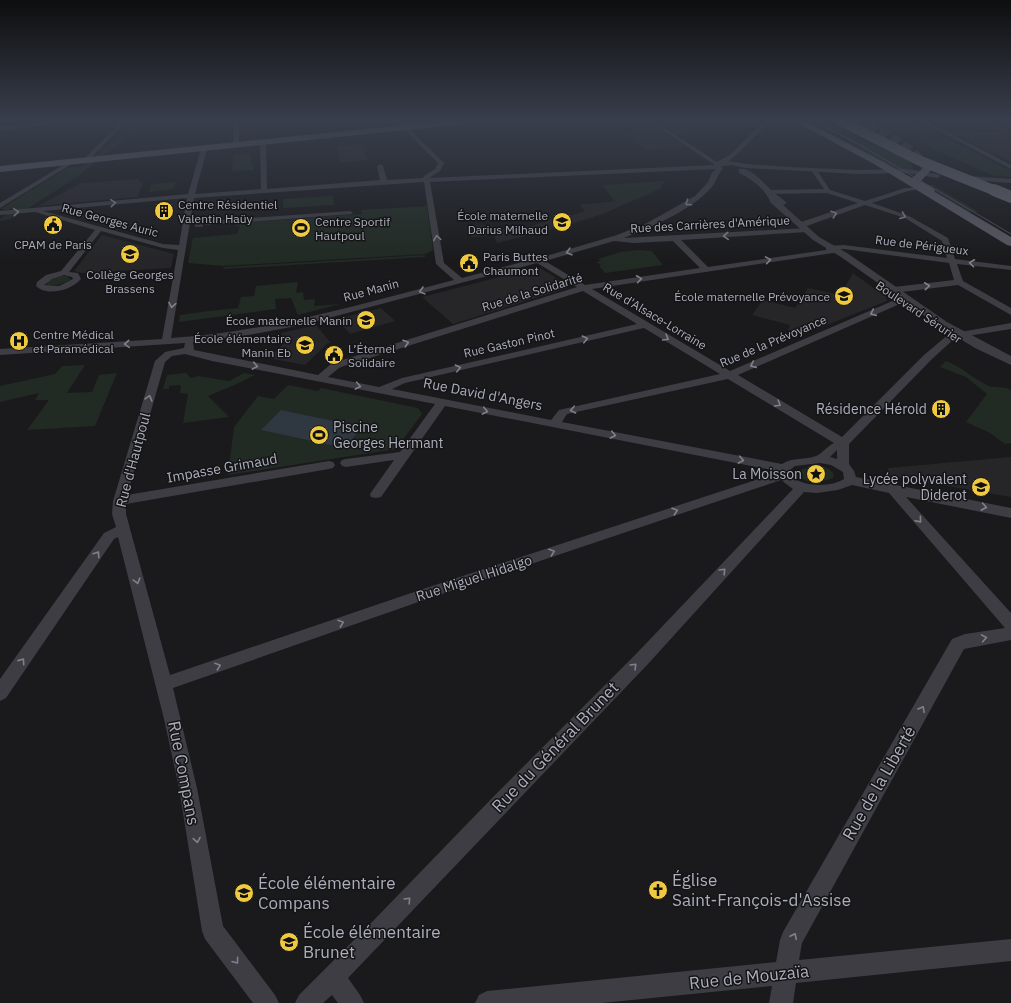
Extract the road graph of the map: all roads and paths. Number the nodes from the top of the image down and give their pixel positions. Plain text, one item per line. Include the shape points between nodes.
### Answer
1 (380, 166) dead end
2 (720, 166) edge
3 (28, 167) edge
4 (44, 167) edge
5 (69, 167) edge
6 (199, 167) edge
7 (263, 167) edge
8 (440, 167) edge
9 (703, 167) edge
10 (722, 167) edge
11 (885, 167) edge
12 (917, 167) tunnel mouth
13 (931, 167) tunnel mouth
14 (951, 167) tunnel mouth
15 (744, 168) junction
16 (968, 168) dead end
17 (0, 169) edge
18 (814, 170) junction
19 (0, 172) edge
20 (923, 173) junction
21 (896, 174) junction
22 (427, 180) junction
23 (384, 182) junction
24 (1009, 182) edge
25 (919, 188) junction
26 (264, 191) junction
27 (828, 191) junction
28 (1011, 191) edge
29 (771, 195) junction
30 (192, 196) junction
31 (936, 197) junction
32 (1011, 197) edge
33 (866, 203) junction
34 (0, 206) edge
35 (33, 210) junction
36 (0, 213) edge
37 (350, 213) dead end
38 (206, 223) tunnel mouth
39 (804, 228) junction
40 (99, 229) junction
41 (614, 239) junction
42 (676, 239) junction
43 (1011, 242) edge
44 (183, 248) junction
45 (831, 249) junction
46 (537, 260) junction
47 (953, 261) junction
48 (1011, 268) edge
49 (706, 270) junction
50 (64, 273) dead end
51 (460, 281) junction
52 (959, 282) junction
53 (583, 288) junction
54 (894, 290) junction
55 (905, 300) junction
56 (1011, 312) edge
57 (645, 325) junction
58 (1011, 326) edge
59 (955, 335) junction
60 (166, 341) junction
61 (188, 345) junction
62 (0, 352) edge
63 (1011, 361) edge
64 (1011, 365) edge
65 (730, 375) junction
66 (320, 379) junction
67 (381, 390) junction
68 (442, 402) junction
69 (555, 424) junction
70 (843, 442) junction
71 (404, 455) junction
72 (820, 459) junction
73 (346, 463) dead end
74 (329, 466) dead end
75 (843, 467) junction
76 (783, 472) junction
77 (850, 480) junction
78 (801, 488) junction
79 (893, 490) junction
80 (376, 494) dead end
81 (119, 501) junction
82 (1011, 513) edge
83 (122, 530) junction
84 (1011, 624) edge
85 (1011, 633) edge
86 (165, 684) junction
87 (0, 693) edge
88 (1011, 950) edge
89 (785, 973) junction
90 (333, 977) junction
91 (267, 1003) edge
92 (306, 1003) edge
93 (352, 1003) edge
94 (487, 1003) edge
95 (781, 1003) edge

1 - 23 street
2 -> 41 street, Rue Manin via 711,184 697,197 650,225
3 - 17 main road
4 - 19 main road
5 - 34 street
6 - 30 street
7 - 26 street
8 - 22 street via 426,177
9 - 22 street
10 - 15 street via 732,172
11 - 21 main road
12 - 20 main road
13 - 32 highway, bridge
14 - 28 highway
15 - 18 street
15 - 29 street, Boulevard Sérurier
16 - 24 highway
18 - 21 street
18 - 27 street
20 - 21 street
20 - 24 street
20 - 31 main road via 915,181
21 - 25 main road
22 - 23 street
51 -> 22 street via 440,264
23 - 26 street
25 - 31 main road
25 - 33 street, Rue des Carrières d'Amérique via 907,189
26 - 30 street
27 - 29 street
27 - 33 street
29 - 39 street, Boulevard Sérurier via 793,220
35 -> 30 street
30 - 44 street via 191,224
31 - 43 main road
39 -> 33 street, Rue des Carrières d'Amérique
33 -> 47 street via 907,217 945,240
36 -> 35 street
35 - 40 street, Rue Georges Auric
37 - 38 street
39 -> 42 street, Rue des Carrières d'Amérique
39 - 45 street, Boulevard Sérurier
40 - 44 street, Rue Georges Auric via 163,246
40 - 50 street
41 - 42 street, Rue des Carrières d'Amérique
41 -> 46 street, Rue Manin
42 - 49 street
44 -> 60 street
45 - 47 street, Rue de Périgueux via 844,247
49 -> 45 street, Rue de la Solidarité
45 - 54 street, Boulevard Sérurier via 844,255
45 - 55 street, Boulevard Sérurier via 837,256
46 - 51 street, Rue Manin
46 - 53 street, Rue d'Alsace-Lorraine
48 -> 47 street, Rue de Périgueux
47 - 52 street
53 -> 49 street, Rue de la Solidarité
51 -> 61 street, Rue Manin via 302,322
54 -> 52 street
52 - 56 street
53 - 57 street, Rue d'Alsace-Lorraine
66 -> 53 street, Rue de la Solidarité via 340,364
54 - 55 street, Boulevard Sérurier
55 - 59 street, Boulevard Sérurier
55 -> 65 street, Rue de la Prévoyance
57 -> 65 street, Rue d'Alsace-Lorraine
67 -> 57 street, Rue Gaston Pinot via 402,381
58 - 59 street
59 - 63 street, Boulevard Sérurier
59 - 64 street, Boulevard Sérurier
59 - 70 street via 928,357
60 - 61 street, Rue Manin
60 -> 62 street, Rue Manin
61 -> 66 street, Rue David d'Angers via 189,352
81 -> 61 street, Rue d'Hautpoul via 160,361
65 -> 69 street, Rue de la Prévoyance via 563,412
65 -> 70 street, Rue d'Alsace-Lorraine
66 -> 67 street, Rue David d'Angers
67 - 68 street, Rue David d'Angers
68 -> 69 street, Rue David d'Angers
68 - 71 street
69 -> 76 street, Rue David d'Angers
70 - 72 street
70 - 75 street
71 - 73 street
71 - 80 street
72 - 75 street
72 - 76 street, Rue Miguel Hidalgo via 792,463
74 - 81 street, Impasse Grimaud
75 - 77 street via 850,474
76 - 78 street via 791,483
86 -> 76 street, Rue Miguel Hidalgo
77 - 78 street via 837,486
77 - 79 street
90 -> 78 street, Rue du Général Brunet via 642,659
79 -> 82 street
79 -> 84 street
81 - 83 street, Rue d'Hautpoul via 118,514
83 -> 86 street, Rue Compans
87 -> 83 street via 109,536
89 -> 85 street, Rue de la Liberté via 791,940 958,644
86 -> 91 street, Rue Compans via 188,788 213,931
88 - 89 street, Rue de Mouzaïa
89 - 94 street, Rue de Mouzaïa
89 - 95 street, Rue de la Liberté
90 - 92 street, Rue du Général Brunet
90 - 93 street

